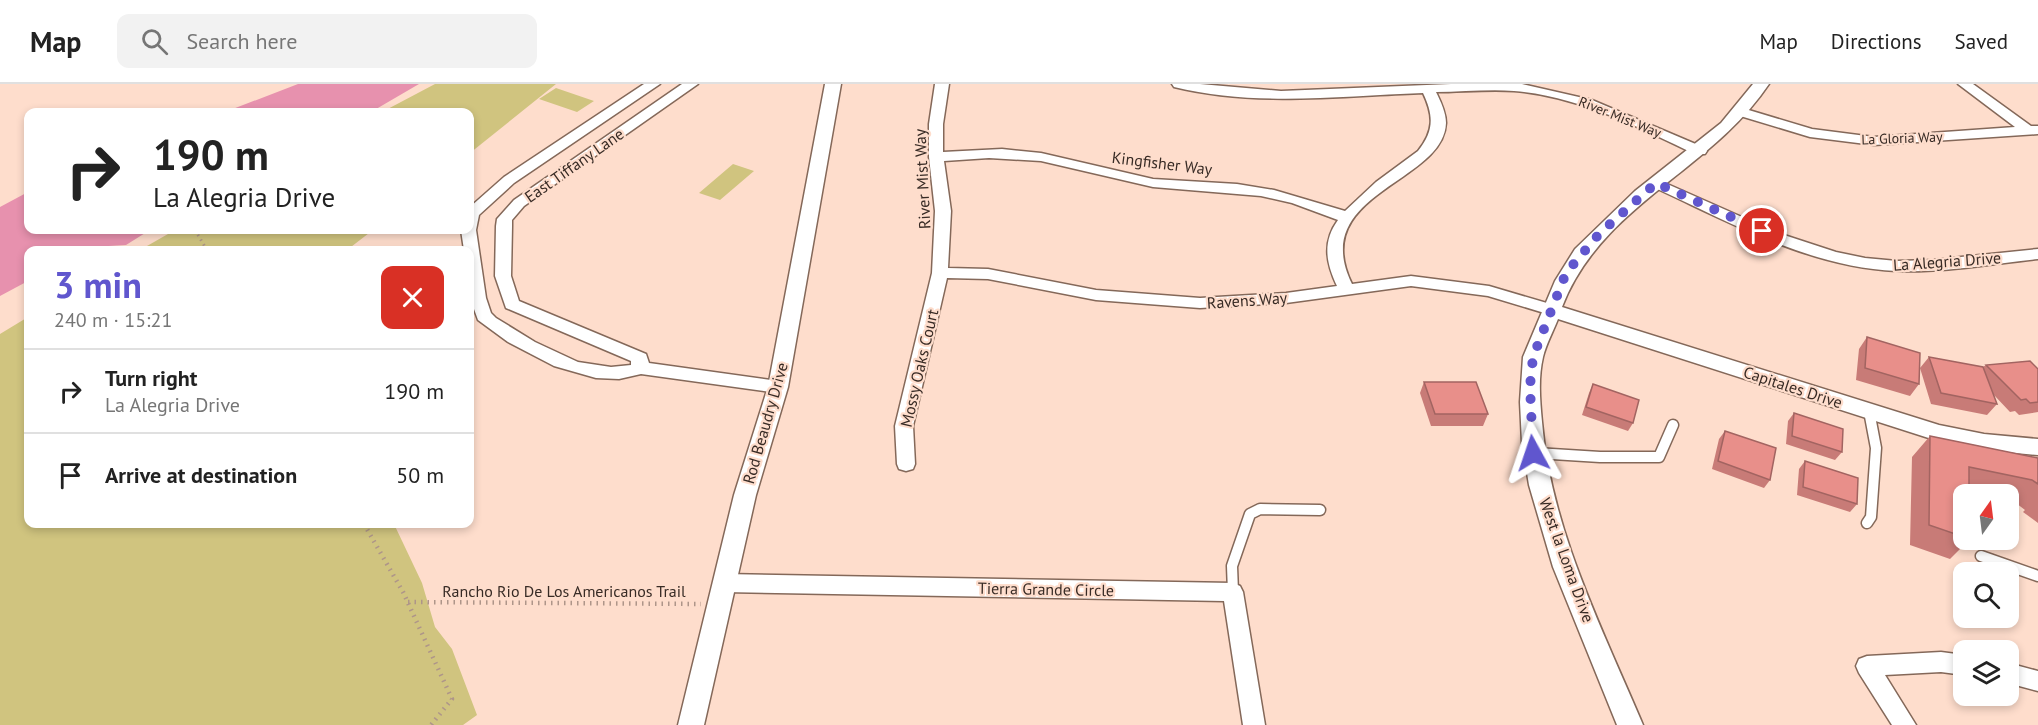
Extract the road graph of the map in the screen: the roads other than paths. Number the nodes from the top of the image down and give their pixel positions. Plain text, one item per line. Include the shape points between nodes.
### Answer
1 (653, 84) edge
2 (691, 84) edge
3 (833, 84) edge
4 (942, 84) edge
5 (1179, 84) edge
6 (1761, 84) edge
7 (1965, 84) edge
8 (1428, 89) junction
9 (1742, 112) junction
10 (2034, 130) edge
11 (1700, 151) junction
12 (936, 157) junction
13 (1656, 183) junction
14 (474, 212) edge
15 (1345, 217) junction
16 (2038, 254) edge
17 (940, 273) junction
18 (474, 280) edge
19 (1347, 289) junction
20 (1551, 310) junction
21 (640, 368) junction
22 (778, 387) junction
23 (1869, 411) junction
24 (1673, 424) dead end
25 (2038, 447) edge
26 (1533, 453) junction
27 (906, 464) dead end
28 (1320, 510) dead end
29 (1867, 523) dead end
30 (1981, 556) dead end
31 (2038, 576) edge
32 (724, 583) junction
33 (1233, 592) junction
34 (1953, 664) edge
35 (2019, 676) edge
36 (2038, 681) edge
37 (691, 725) edge
38 (1254, 725) edge
39 (1630, 725) edge
40 (1905, 725) edge

1 - 14 street, East Tiffany Lane via 489,196
2 - 21 street, East Tiffany Lane via 519,203 505,219 503,276 512,304 640,358
3 - 22 street, Rod Beaudry Drive
4 - 12 street, River Mist Way
5 - 8 street, River Mist Way via 1270,96
6 - 9 street, West la Loma Drive
7 - 10 street, La Gloria Way
8 - 11 street, River Mist Way via 1515,87 1556,94 1595,106
8 - 15 street via 1440,119 1439,132 1432,143
9 - 10 street, La Gloria Way via 1810,133 1874,141
9 - 11 street, West la Loma Drive
11 - 13 street, West la Loma Drive
12 - 15 street, Kingfisher Way via 978,153 1042,157 1126,179 1277,195
12 - 17 street, River Mist Way via 943,220
13 - 16 street, La Alegria Drive via 1782,240 1862,262 1896,266
13 - 20 street, West la Loma Drive via 1581,253 1566,273
15 - 19 street via 1334,253
17 - 19 street, Ravens Way via 988,274 1096,295 1168,302 1252,301
17 - 27 street, Mossy Oaks Court via 904,426
18 - 21 street, East Tiffany Lane via 483,315 494,327 579,369 626,374
19 - 20 street, Ravens Way via 1411,281 1439,283 1489,291
20 - 23 street, Capitales Drive
20 - 26 street, West la Loma Drive via 1533,357
21 - 22 street, East Tiffany Lane
22 - 32 street, Rod Beaudry Drive via 745,495
23 - 25 street, Capitales Drive via 1960,438
23 - 29 lane via 1876,448 1871,517
24 - 26 lane via 1659,457
26 - 39 street, West la Loma Drive via 1559,550
28 - 33 lane via 1260,509 1250,514 1232,566
30 - 31 lane
32 - 33 street, Tierra Grande Circle
32 - 37 street, Rod Beaudry Drive
33 - 38 street
34 - 40 street via 1868,666
35 - 36 street

